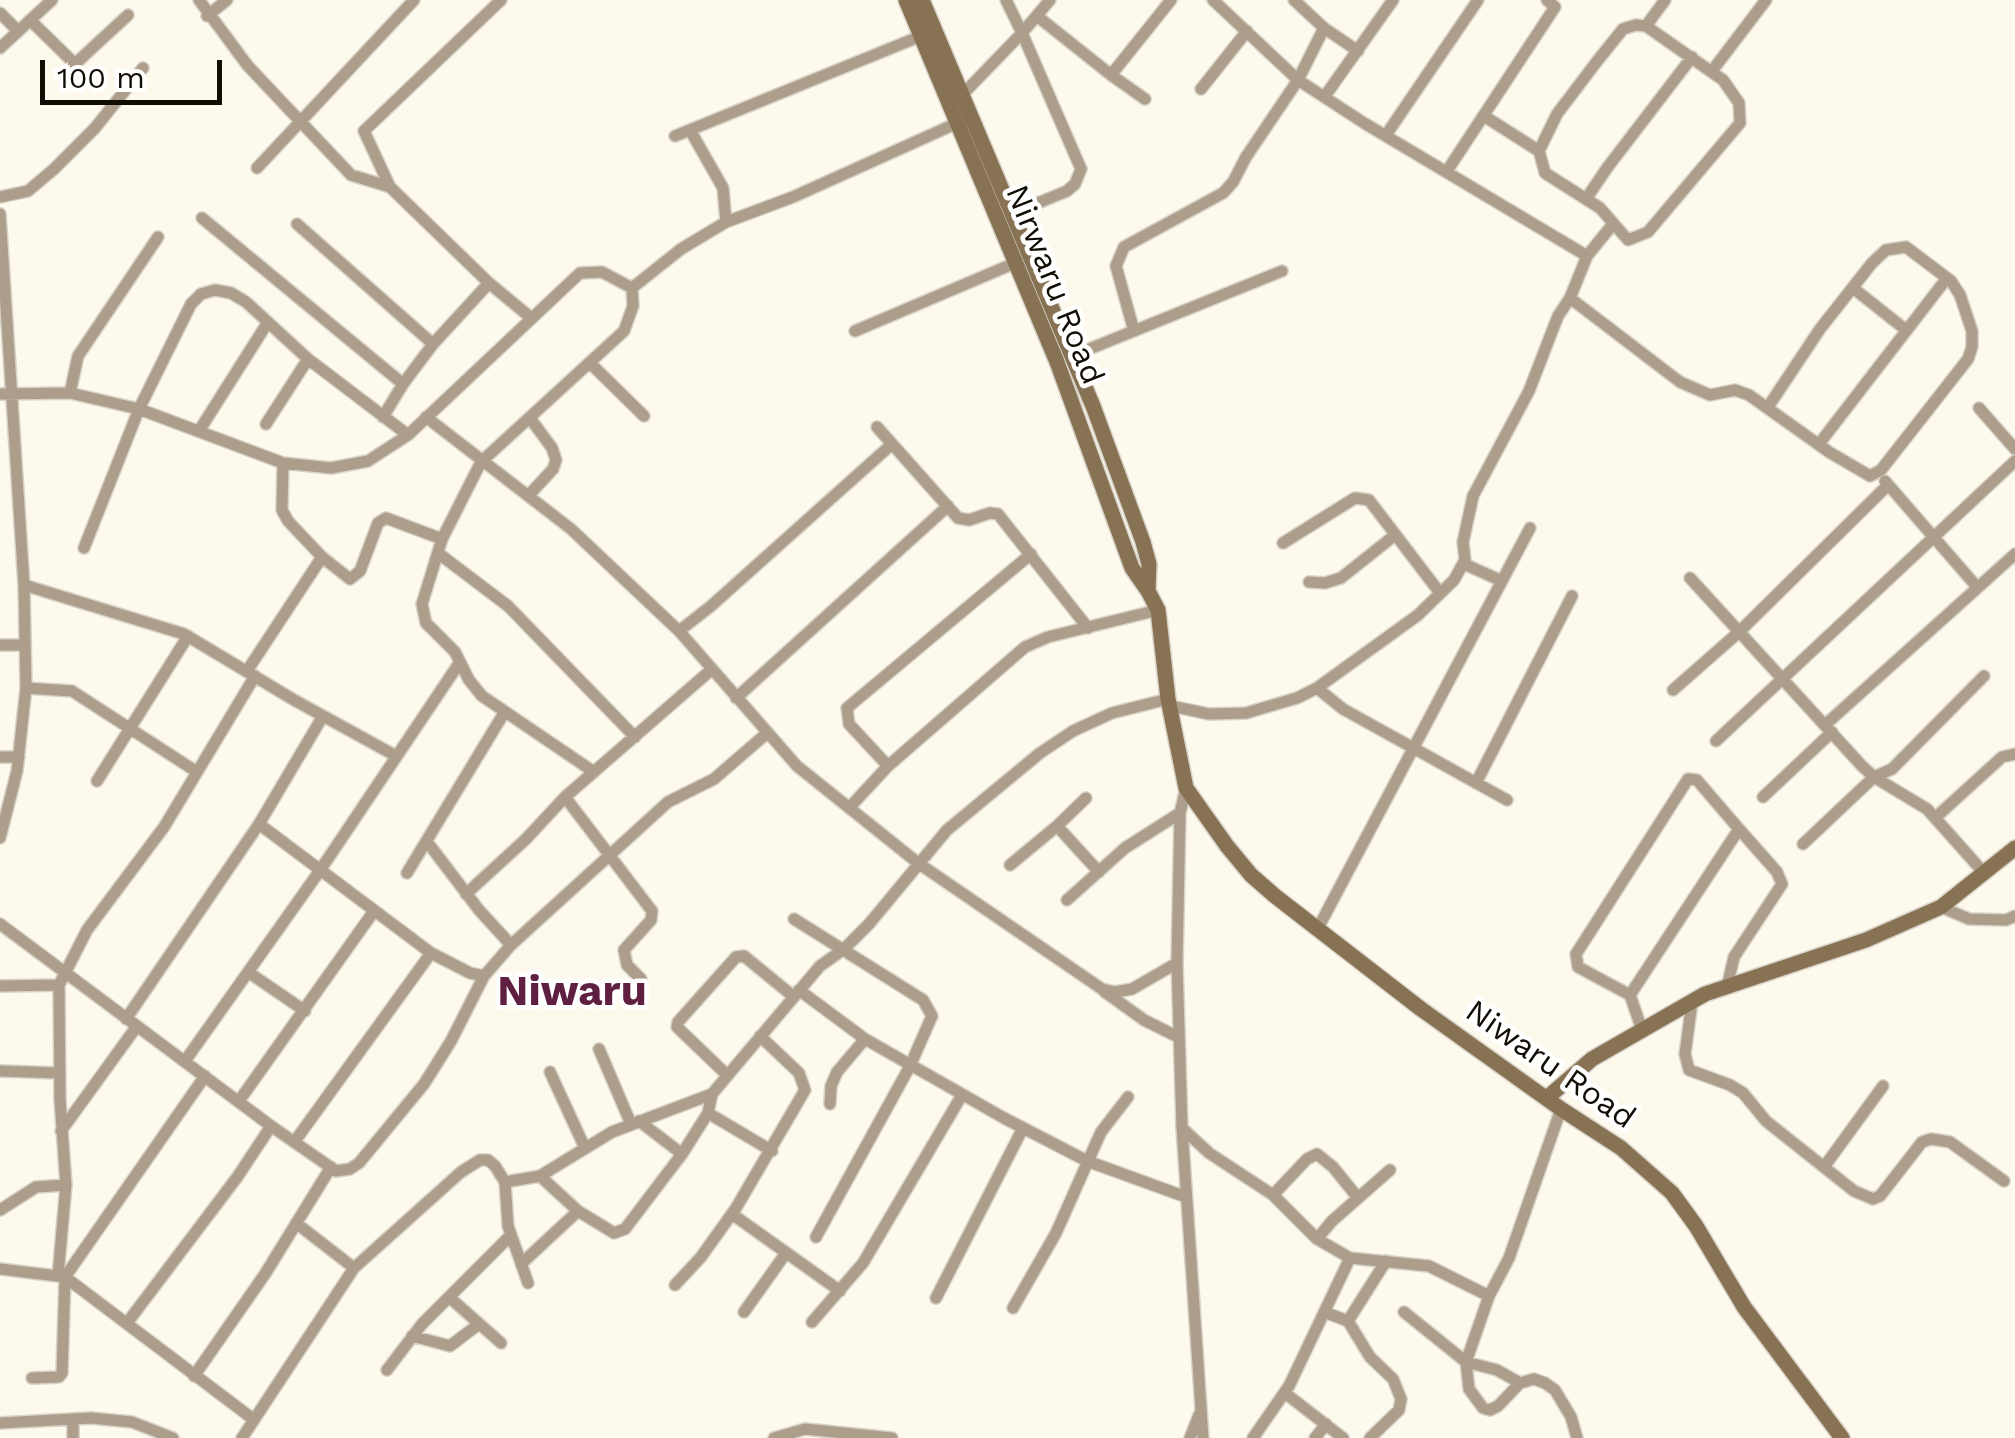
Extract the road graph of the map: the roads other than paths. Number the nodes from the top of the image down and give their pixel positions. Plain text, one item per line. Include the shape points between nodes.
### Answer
1 (52, 0) edge
2 (199, 0) edge
3 (227, 0) edge
4 (414, 0) edge
5 (501, 0) edge
6 (906, 0) edge
7 (922, 0) edge
8 (1006, 0) edge
9 (1050, 0) edge
10 (1171, 0) edge
11 (1213, 0) edge
12 (1294, 0) edge
13 (1393, 0) edge
14 (1478, 0) edge
15 (1665, 0) edge
16 (1766, 0) edge
17 (1554, 2) edge
18 (0, 13) edge
19 (128, 15) dead end
20 (207, 16) junction
21 (1037, 16) junction
22 (30, 20) junction
23 (1646, 26) junction
24 (1324, 28) junction
25 (1247, 31) junction
26 (18, 32) junction
27 (1022, 33) junction
28 (921, 36) junction
29 (0, 48) edge
30 (1358, 52) junction
31 (1692, 58) junction
32 (142, 68) dead end
33 (1712, 71) junction
34 (1111, 75) junction
35 (1298, 80) junction
36 (1201, 89) dead end
37 (1325, 96) junction
38 (956, 97) junction
39 (1145, 99) dead end
40 (1484, 116) junction
41 (966, 119) junction
42 (300, 124) junction
43 (690, 130) junction
44 (675, 136) dead end
45 (1386, 136) junction
46 (1539, 151) junction
47 (257, 168) dead end
48 (1447, 171) junction
49 (390, 187) junction
50 (0, 198) edge
51 (1586, 199) junction
52 (1033, 205) dead end
53 (0, 214) edge
54 (202, 218) dead end
55 (726, 222) junction
56 (298, 224) dead end
57 (1613, 224) junction
58 (158, 237) dead end
59 (1587, 256) junction
60 (1015, 262) junction
61 (1282, 271) dead end
62 (1947, 278) junction
63 (489, 282) junction
64 (632, 288) junction
65 (1852, 288) junction
66 (1570, 298) junction
67 (530, 317) junction
68 (268, 322) junction
69 (1906, 330) junction
70 (854, 331) dead end
71 (1134, 331) junction
72 (432, 344) junction
73 (1072, 356) junction
74 (308, 359) junction
75 (590, 363) junction
76 (403, 384) junction
77 (70, 393) junction
78 (5, 395) edge
79 (1768, 407) junction
80 (140, 408) junction
81 (1979, 408) dead end
82 (644, 416) dead end
83 (384, 417) junction
84 (426, 417) junction
85 (530, 418) junction
86 (266, 424) dead end
87 (877, 428) dead end
88 (199, 431) junction
89 (408, 434) junction
90 (892, 444) junction
91 (1820, 444) junction
92 (2015, 449) edge
93 (2015, 460) edge
94 (481, 462) junction
95 (283, 463) junction
96 (1881, 470) junction
97 (1887, 486) junction
98 (529, 495) junction
99 (948, 506) junction
100 (1530, 528) dead end
101 (1395, 535) junction
102 (1932, 537) junction
103 (442, 538) junction
104 (1283, 543) dead end
105 (84, 548) dead end
106 (438, 553) junction
107 (1030, 554) junction
108 (2015, 554) edge
109 (322, 557) junction
110 (1464, 564) junction
111 (1690, 578) dead end
112 (1502, 581) junction
113 (1310, 582) dead end
114 (24, 585) junction
115 (1977, 587) junction
116 (1148, 591) junction
117 (1440, 593) junction
118 (1572, 596) dead end
119 (1158, 610) junction
120 (1088, 628) junction
121 (678, 630) junction
122 (1739, 632) junction
123 (188, 636) junction
124 (24, 644) junction
125 (0, 645) edge
126 (460, 662) junction
127 (711, 670) junction
128 (251, 674) junction
129 (1984, 676) dead end
130 (1781, 678) junction
131 (26, 688) junction
132 (1317, 688) junction
133 (1673, 690) dead end
134 (736, 698) junction
135 (1170, 702) junction
136 (504, 713) junction
137 (322, 716) junction
138 (130, 727) junction
139 (1828, 728) junction
140 (766, 734) junction
141 (635, 737) junction
142 (1716, 741) dead end
143 (1414, 748) junction
144 (2015, 754) edge
145 (396, 756) junction
146 (0, 757) edge
147 (19, 758) junction
148 (888, 766) junction
149 (197, 772) junction
150 (594, 772) junction
151 (1874, 778) junction
152 (97, 781) dead end
153 (1476, 783) junction
154 (1185, 784) junction
155 (565, 797) junction
156 (1763, 797) dead end
157 (1086, 798) dead end
158 (1507, 800) dead end
159 (849, 808) junction
160 (1180, 814) junction
161 (1935, 818) junction
162 (259, 824) junction
163 (1057, 826) junction
164 (1739, 829) junction
165 (0, 838) edge
166 (428, 843) junction
167 (1803, 844) dead end
168 (2015, 848) edge
169 (608, 854) junction
170 (918, 863) junction
171 (1010, 865) dead end
172 (321, 868) junction
173 (1099, 872) junction
174 (407, 874) dead end
175 (1986, 874) junction
176 (466, 894) junction
177 (1068, 900) dead end
178 (1941, 907) junction
179 (374, 911) junction
180 (2015, 916) edge
181 (794, 919) dead end
182 (0, 924) edge
183 (1317, 930) junction
184 (511, 945) junction
185 (844, 949) junction
186 (430, 953) junction
187 (1176, 963) junction
188 (248, 972) junction
189 (484, 976) junction
190 (641, 979) dead end
191 (62, 980) junction
192 (0, 986) edge
193 (1727, 986) junction
194 (1102, 989) junction
195 (796, 994) junction
196 (1630, 994) junction
197 (1692, 1002) junction
198 (304, 1011) junction
199 (132, 1023) junction
200 (1642, 1030) junction
201 (760, 1036) junction
202 (1178, 1036) junction
203 (865, 1038) junction
204 (598, 1050) dead end
205 (185, 1062) junction
206 (910, 1066) junction
207 (0, 1071) edge
208 (550, 1072) dead end
209 (60, 1073) junction
210 (727, 1075) junction
211 (205, 1076) junction
212 (1882, 1086) dead end
213 (712, 1094) junction
214 (962, 1094) junction
215 (1128, 1096) dead end
216 (1548, 1098) junction
217 (239, 1101) junction
218 (830, 1104) dead end
219 (1561, 1109) junction
220 (708, 1113) junction
221 (635, 1122) junction
222 (270, 1126) junction
223 (1022, 1128) junction
224 (1182, 1128) junction
225 (62, 1130) junction
226 (295, 1141) junction
227 (585, 1148) junction
228 (772, 1150) junction
229 (682, 1154) junction
230 (1087, 1162) junction
231 (331, 1166) junction
232 (1824, 1168) junction
233 (1390, 1170) dead end
234 (540, 1176) junction
235 (2004, 1181) dead end
236 (505, 1182) junction
237 (66, 1185) junction
238 (1273, 1195) junction
239 (1186, 1197) junction
240 (1358, 1198) junction
241 (0, 1210) edge
242 (578, 1210) junction
243 (732, 1214) junction
244 (296, 1224) junction
245 (511, 1235) junction
246 (816, 1237) dead end
247 (1316, 1239) junction
248 (786, 1253) junction
249 (1350, 1258) junction
250 (1386, 1261) junction
251 (521, 1264) junction
252 (354, 1268) junction
253 (0, 1269) edge
254 (62, 1277) junction
255 (528, 1283) dead end
256 (675, 1286) dead end
257 (840, 1291) junction
258 (1488, 1296) junction
259 (449, 1297) junction
260 (936, 1298) dead end
261 (1013, 1308) dead end
262 (744, 1312) dead end
263 (1324, 1312) junction
264 (1404, 1312) dead end
265 (1348, 1320) junction
266 (812, 1322) dead end
267 (128, 1323) junction
268 (479, 1324) junction
269 (412, 1336) junction
270 (501, 1343) dead end
271 (1466, 1362) junction
272 (387, 1370) dead end
273 (194, 1376) junction
274 (32, 1378) dead end
275 (1520, 1383) junction
276 (1284, 1394) junction
277 (1200, 1411) junction
278 (74, 1419) junction
279 (253, 1419) junction
280 (0, 1423) edge
281 (1326, 1424) junction
282 (828, 1435) edge
283 (73, 1438) edge
284 (173, 1438) edge
285 (242, 1438) edge
286 (774, 1438) edge
287 (892, 1438) edge
288 (1190, 1438) edge
289 (1203, 1438) edge
290 (1253, 1438) edge
291 (1314, 1438) edge
292 (1343, 1438) edge
293 (1370, 1438) edge
294 (1577, 1438) edge
295 (1842, 1438) edge

1 - 22 street
2 - 20 street
3 - 20 street
4 - 42 street
5 - 49 street via 364,131
6 - 28 street
7 - 38 street
8 - 27 street
9 - 21 street
10 - 34 street
11 - 25 street
12 - 24 street
13 - 30 street
14 - 45 street
15 - 23 street
16 - 33 street
17 - 40 street
18 - 26 street
19 - 22 street via 75,64
20 - 42 street
21 - 27 street
21 - 34 street
22 - 26 street
23 - 31 street
23 - 46 street via 1622,29 1557,114
24 - 30 street
24 - 35 street
25 - 35 street
25 - 36 street
26 - 29 street
27 - 38 street
27 - 52 street via 1081,169 1067,191
28 - 38 street
28 - 43 street
30 - 37 street
31 - 33 street
31 - 51 street
32 - 50 street via 54,169 28,191
33 - 57 street via 1739,102 1740,123 1648,232 1628,240
34 - 39 street
35 - 37 street
35 - 71 street via 1222,193 1117,257
37 - 45 street
38 - 41 street
40 - 46 street
40 - 48 street
41 - 55 street
41 - 60 street, Nirwaru Road
41 - 73 street
42 - 47 street
42 - 49 street via 351,175
43 - 44 street
43 - 55 street via 723,188
45 - 48 street
46 - 51 street via 1545,173
48 - 59 street
49 - 63 street
51 - 57 street
53 - 78 street
54 - 76 street
55 - 64 street
56 - 72 street
57 - 59 street
58 - 77 street via 78,356
59 - 66 street
60 - 70 street
60 - 116 street, Nirwaru Road via 1132,568
61 - 71 street
62 - 65 street via 1896,246
62 - 69 street
62 - 96 street via 1960,295 1972,348
63 - 67 street
63 - 72 street
64 - 67 street via 588,270
64 - 75 street via 630,321
65 - 69 street
65 - 79 street
66 - 79 street via 1680,382 1710,395 1735,390
66 - 110 street via 1473,496
67 - 84 street
68 - 74 street
68 - 80 street via 231,293 202,294
68 - 88 street
69 - 91 street
71 - 73 street
72 - 76 street
73 - 116 street via 1143,542
74 - 83 street
74 - 86 street
75 - 82 street
75 - 85 street
76 - 83 street
77 - 78 street
77 - 80 street
78 - 114 street
79 - 91 street
80 - 88 street
80 - 105 street
81 - 92 street
83 - 89 street
84 - 89 street
84 - 94 street
85 - 94 street
85 - 98 street via 556,460
87 - 90 street
88 - 95 street
89 - 95 street via 368,461 330,468
90 - 99 street
90 - 121 street
91 - 96 street via 1864,474
93 - 102 street
94 - 98 street
94 - 103 street
95 - 109 street via 282,510
96 - 97 street
97 - 102 street
97 - 122 street
98 - 121 street
99 - 107 street via 969,520 998,514
99 - 134 street
100 - 112 street
101 - 104 street via 1368,500 1355,498
101 - 113 street via 1341,578
101 - 117 street
102 - 115 street
102 - 130 street
103 - 106 street
103 - 109 street via 386,518 378,522 356,577
106 - 126 street via 422,614
106 - 141 street via 508,606
107 - 120 street
107 - 148 street via 847,708 849,724
108 - 115 street
109 - 128 street
110 - 112 street
110 - 117 street
111 - 122 street
112 - 143 street
114 - 123 street
114 - 124 street
115 - 139 street
116 - 119 street, Nirwaru Road
117 - 132 street
118 - 153 street
119 - 120 street
119 - 135 street
120 - 148 street via 1025,648
121 - 127 street
122 - 130 street
122 - 133 street
123 - 128 street
123 - 138 street
124 - 125 street
124 - 131 street
126 - 136 street via 468,680
126 - 145 street
127 - 134 street
127 - 141 street
128 - 137 street
128 - 149 street
129 - 151 street via 1892,769
130 - 139 street
130 - 142 street
131 - 138 street via 72,691
131 - 147 street
132 - 135 street via 1246,713 1209,714
132 - 143 street
134 - 140 street
135 - 154 street
135 - 170 street via 1112,713 1073,731 947,830
136 - 150 street
136 - 166 street
137 - 145 street
137 - 162 street
138 - 149 street
138 - 152 street
139 - 151 street
139 - 156 street
140 - 159 street
140 - 169 street via 714,779 668,802
141 - 150 street
143 - 153 street
143 - 183 street
144 - 161 street via 2002,757
145 - 172 street
146 - 147 street
147 - 165 street
148 - 159 street
149 - 191 street via 164,828 103,905
150 - 155 street
151 - 161 street
151 - 167 street
153 - 158 street
154 - 160 street
154 - 183 street, Niwaru Road via 1251,875
155 - 169 street
155 - 176 street
157 - 163 street
159 - 170 street
160 - 173 street
160 - 187 street
161 - 175 street
162 - 172 street
162 - 199 street
163 - 171 street
163 - 173 street
164 - 193 street via 1782,884 1734,957
164 - 196 street
164 - 196 street via 1697,780 1688,780 1576,954 1578,967
166 - 174 street
166 - 176 street
168 - 175 street
169 - 184 street
169 - 190 street via 652,911 624,950
170 - 185 street
170 - 194 street
172 - 179 street
172 - 188 street
173 - 177 street
175 - 178 street
176 - 184 street
178 - 180 street via 1969,919
178 - 193 street
179 - 186 street
179 - 198 street
181 - 185 street
182 - 191 street
183 - 216 street, Niwaru Road
184 - 189 street
185 - 195 street
185 - 206 street via 928,1007 932,1016
186 - 189 street
186 - 226 street
187 - 194 street via 1132,989
187 - 202 street
188 - 198 street
188 - 205 street
189 - 231 street via 452,1041 378,1143 350,1169
191 - 192 street
191 - 199 street
191 - 209 street
193 - 197 street
194 - 202 street
195 - 201 street
195 - 203 street
195 - 210 street via 744,956 736,957 678,1022
196 - 200 street
197 - 200 street
197 - 232 street via 1689,1070 1730,1085
198 - 217 street
199 - 205 street
199 - 225 street
200 - 216 street via 1592,1059
201 - 210 street
201 - 228 street via 804,1084
202 - 224 street
203 - 206 street
203 - 218 street via 837,1072
204 - 221 street
205 - 211 street
206 - 214 street
206 - 246 street
207 - 209 street
208 - 227 street
209 - 225 street
210 - 213 street
211 - 217 street
211 - 254 street
212 - 232 street
213 - 220 street
213 - 221 street
214 - 223 street
214 - 257 street
215 - 230 street
216 - 219 street, Niwaru Road
217 - 222 street
219 - 258 street
219 - 295 street, Niwaru Road via 1621,1148 1672,1193 1744,1307
220 - 228 street
220 - 229 street
221 - 227 street
221 - 229 street
222 - 226 street
222 - 267 street
223 - 230 street
223 - 260 street
224 - 238 street
224 - 239 street
225 - 237 street
226 - 231 street
227 - 234 street
228 - 243 street
229 - 242 street via 620,1233
230 - 239 street
230 - 261 street
231 - 244 street
232 - 235 street via 1873,1199 1922,1142 1940,1139
233 - 240 street
234 - 236 street
234 - 242 street
236 - 245 street
236 - 252 street via 488,1160 480,1160
237 - 241 street via 36,1187
237 - 254 street
238 - 240 street via 1317,1154
238 - 247 street
239 - 277 street
240 - 247 street
242 - 251 street
243 - 248 street
243 - 256 street
244 - 252 street
244 - 273 street
245 - 251 street
245 - 259 street
247 - 249 street
248 - 257 street
248 - 262 street
249 - 250 street
249 - 263 street
250 - 258 street via 1429,1266
250 - 265 street
251 - 255 street
252 - 279 street
253 - 254 street
254 - 267 street
254 - 274 street via 62,1373
257 - 266 street
258 - 271 street
259 - 268 street
259 - 269 street
263 - 265 street
263 - 276 street
264 - 271 street
265 - 293 street via 1370,1357 1394,1378 1402,1399
267 - 273 street
268 - 269 street via 450,1346
268 - 270 street
269 - 272 street
271 - 275 street
271 - 275 street via 1468,1389 1483,1408 1498,1406
273 - 279 street
275 - 294 street via 1534,1379 1555,1390
276 - 281 street
276 - 290 street
277 - 288 street
277 - 289 street
278 - 280 street
278 - 283 street
278 - 284 street via 132,1422
279 - 285 street
281 - 291 street
281 - 292 street
282 - 286 street via 805,1430
282 - 287 street

